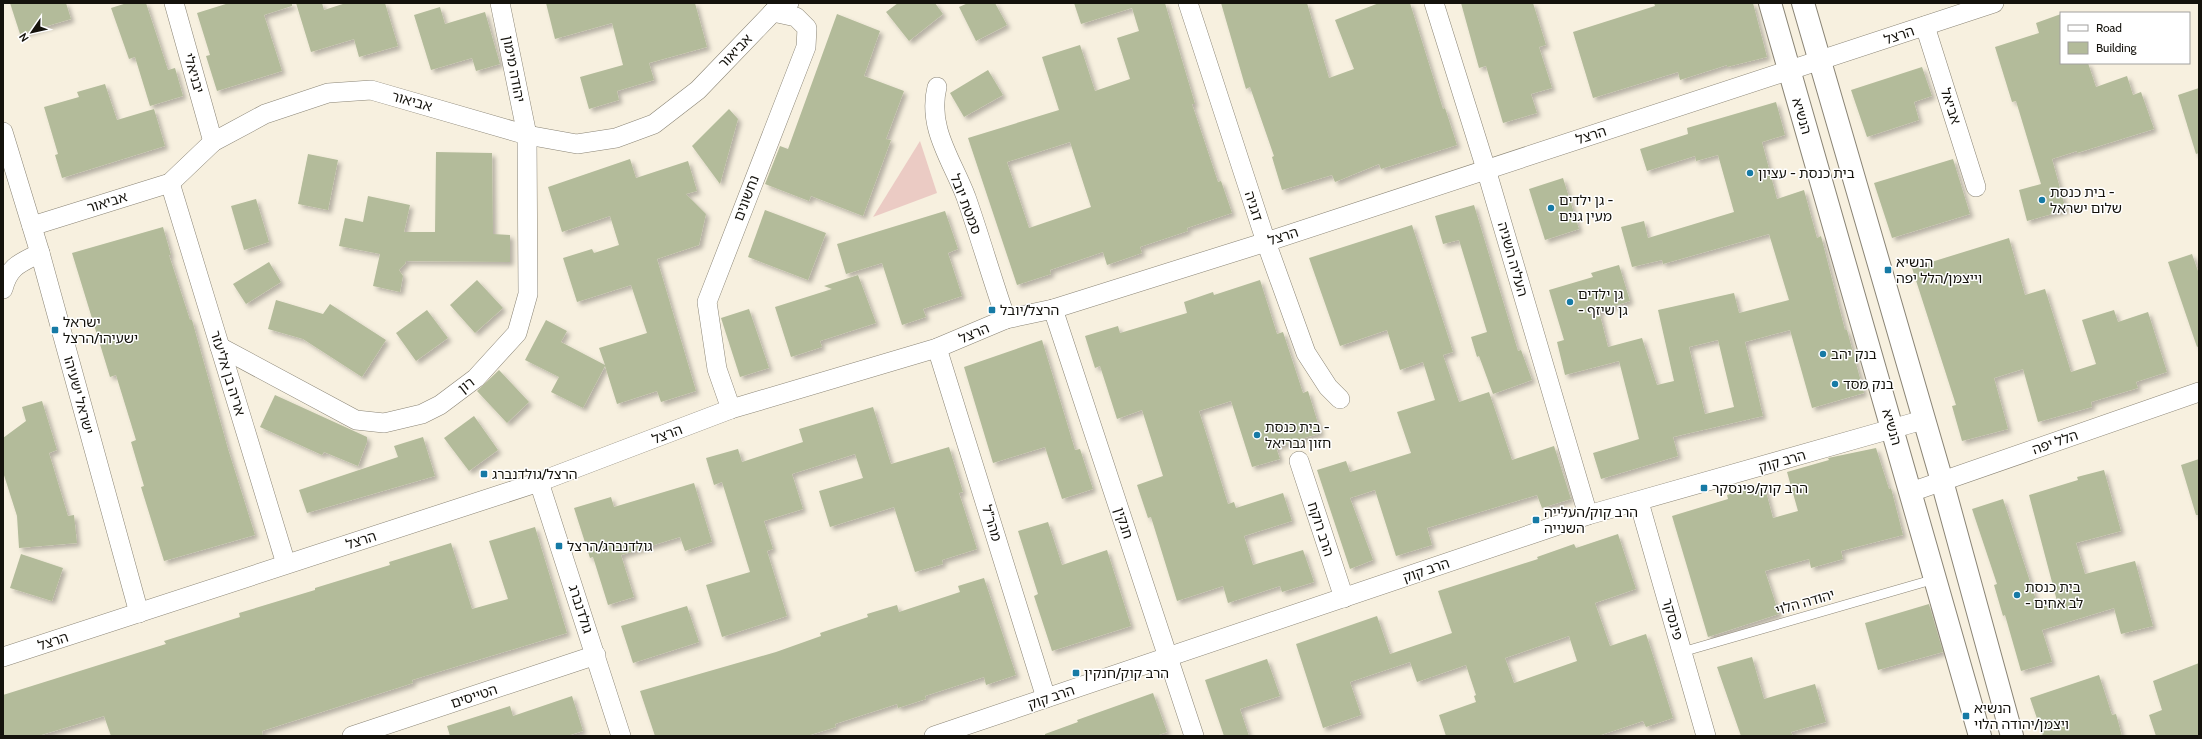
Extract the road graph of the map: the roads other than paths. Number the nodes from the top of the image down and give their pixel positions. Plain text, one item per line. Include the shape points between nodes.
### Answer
1 (174, 3) edge
2 (500, 3) edge
3 (789, 3) edge
4 (1188, 3) edge
5 (1434, 3) edge
6 (1770, 3) edge
7 (1803, 3) edge
8 (1994, 3) edge
9 (769, 7) edge
10 (1925, 26) junction
11 (1819, 62) junction
12 (1789, 71) junction
13 (937, 87) dead end
14 (3, 132) edge
15 (527, 135) junction
16 (213, 142) junction
17 (1486, 169) junction
18 (170, 183) junction
19 (1976, 187) dead end
20 (32, 226) junction
21 (1266, 242) junction
22 (40, 253) junction
23 (3, 289) edge
24 (1053, 309) junction
25 (1006, 319) junction
26 (220, 347) junction
27 (938, 348) junction
28 (2199, 392) edge
29 (1340, 399) dead end
30 (731, 409) junction
31 (1923, 420) junction
32 (1893, 430) junction
33 (1299, 461) dead end
34 (1942, 481) junction
35 (539, 482) junction
36 (1911, 492) junction
37 (1639, 502) junction
38 (1588, 515) junction
39 (286, 564) junction
40 (1936, 579) junction
41 (1344, 598) junction
42 (139, 612) junction
43 (1682, 652) junction
44 (596, 655) junction
45 (3, 657) edge
46 (1168, 657) junction
47 (1046, 698) junction
48 (352, 736) edge
49 (621, 736) edge
50 (934, 736) edge
51 (1194, 736) edge
52 (1706, 736) edge
53 (1980, 736) edge
54 (2012, 736) edge

1 - 16 street, יבניאלי
2 - 15 street, יהודה מימון
3 - 9 street, אביאור
4 - 21 street, דגניה
5 - 17 street, העליה השניה
6 - 12 main road, הנשיא
7 - 11 main road
8 - 10 street, הרצל
9 - 15 street, אביאור via 698,90 654,124 616,138 577,144
9 - 30 street, נחשונים via 796,18 807,28 806,47 707,302 717,369
10 - 11 street, הרצל
10 - 19 street, אביאל
11 - 12 street, הרצל
11 - 31 main road
12 - 17 street, הרצל
12 - 32 main road, הנשיא
13 - 25 street, סמטת יובל via 934,116 943,147 965,196
14 - 20 street, ישראל ישעיהו
15 - 16 street, אביאור via 371,90 328,93 279,109
15 - 26 street, רון via 528,294 517,333 476,378 440,405 422,414 384,423 356,420
16 - 18 street, אביאור
17 - 21 street, הרצל
17 - 38 street, העליה השניה
18 - 20 street, אביאור
18 - 26 street, אריה בן אליעזר
20 - 22 street, ישראל ישעיהו
21 - 24 street, הרצל
21 - 29 street, דגניה via 1306,353 1328,387
22 - 23 street via 18,264 6,276
22 - 42 street, ישראל ישעיהו
24 - 25 street, הרצל
24 - 46 street, חנקין
25 - 27 street, הרצל
26 - 39 street, אריה בן אליעזר
27 - 30 street, הרצל
27 - 47 street, מהר"ל
28 - 34 street, הלל יפה
30 - 35 street, הרצל
31 - 32 street, הרב קוק
31 - 34 main road
32 - 36 main road, הנשיא
32 - 37 street, הרב קוק
33 - 41 street, הרב רוקח
34 - 36 street, הלל יפה
34 - 54 main road
35 - 39 street, הרצל
35 - 44 street, גולדנברג
36 - 40 main road, הנשיא
37 - 38 street, הרב קוק
37 - 43 street, פינסקר
38 - 41 street, הרב קוק
39 - 42 street, הרצל
40 - 43 lane, יהודה הלוי
40 - 53 main road, הנשיא
41 - 46 street, הרב קוק
42 - 45 street, הרצל
43 - 52 street, פינסקר
44 - 48 street, הטייסים
44 - 49 street, גולדנברג
46 - 47 street, הרב קוק
46 - 51 street, חנקין
47 - 50 street, הרב קוק

